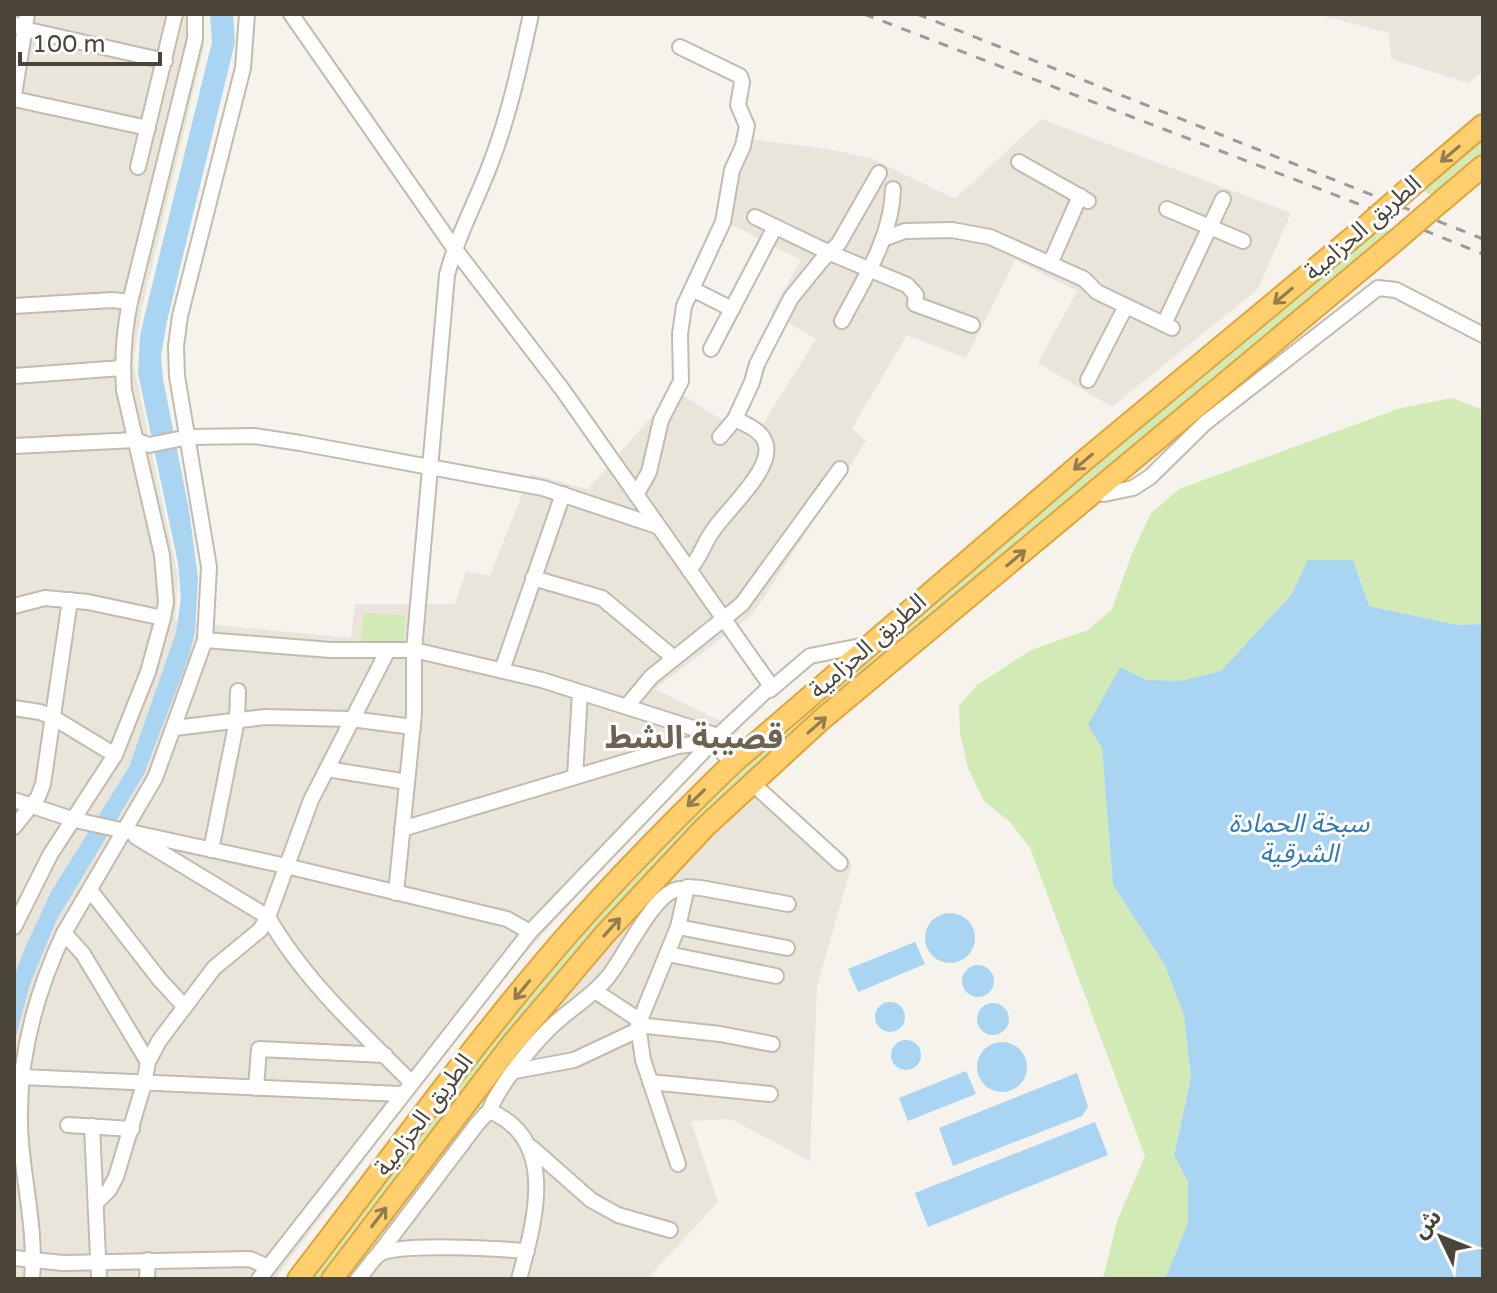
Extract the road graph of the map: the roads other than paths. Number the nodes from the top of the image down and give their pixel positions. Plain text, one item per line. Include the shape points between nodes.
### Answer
1 (175, 14) edge
2 (195, 14) edge
3 (247, 14) edge
4 (291, 14) edge
5 (531, 14) edge
6 (22, 22) edge
7 (680, 47) dead end
8 (165, 61) junction
9 (14, 97) edge
10 (1483, 125) edge
11 (148, 128) junction
12 (1019, 162) dead end
13 (1483, 166) edge
14 (138, 167) dead end
15 (879, 173) dead end
16 (893, 189) dead end
17 (1223, 199) dead end
18 (1167, 209) dead end
19 (755, 217) dead end
20 (775, 227) junction
21 (1210, 228) junction
22 (883, 239) junction
23 (1243, 241) dead end
24 (454, 248) junction
25 (830, 253) junction
26 (1050, 264) junction
27 (869, 270) junction
28 (692, 289) junction
29 (130, 302) junction
30 (14, 306) edge
31 (1126, 306) junction
32 (732, 309) junction
33 (842, 321) dead end
34 (972, 325) dead end
35 (1483, 335) edge
36 (711, 349) dead end
37 (122, 368) junction
38 (14, 376) edge
39 (1088, 380) dead end
40 (735, 419) junction
41 (720, 437) dead end
42 (183, 438) junction
43 (142, 443) junction
44 (14, 446) edge
45 (431, 468) junction
46 (840, 469) dead end
47 (1098, 489) junction
48 (563, 494) junction
49 (636, 495) junction
50 (657, 526) junction
51 (689, 570) junction
52 (533, 578) junction
53 (70, 600) junction
54 (14, 606) edge
55 (163, 618) junction
56 (724, 619) junction
57 (205, 640) junction
58 (872, 644) junction
59 (388, 650) junction
60 (414, 650) junction
61 (674, 658) junction
62 (502, 670) junction
63 (770, 690) junction
64 (238, 691) dead end
65 (580, 693) junction
66 (627, 706) junction
67 (14, 708) edge
68 (54, 718) junction
69 (351, 719) junction
70 (237, 720) junction
71 (413, 727) junction
72 (175, 728) junction
73 (715, 739) junction
74 (115, 755) junction
75 (733, 763) junction
76 (327, 769) junction
77 (575, 776) junction
78 (407, 782) junction
79 (752, 783) junction
80 (14, 800) edge
81 (30, 806) junction
82 (81, 822) junction
83 (14, 827) edge
84 (402, 829) junction
85 (122, 831) junction
86 (211, 850) junction
87 (840, 863) dead end
88 (286, 866) junction
89 (90, 890) junction
90 (683, 891) junction
91 (396, 893) junction
92 (788, 904) dead end
93 (268, 917) junction
94 (14, 927) edge
95 (678, 927) junction
96 (530, 932) junction
97 (64, 933) junction
98 (787, 948) dead end
99 (668, 954) junction
100 (776, 976) dead end
101 (595, 991) junction
102 (185, 1007) junction
103 (638, 1025) junction
104 (772, 1044) dead end
105 (385, 1055) junction
106 (148, 1062) junction
107 (515, 1071) junction
108 (21, 1077) junction
109 (411, 1082) junction
110 (650, 1082) junction
111 (144, 1084) junction
112 (256, 1088) junction
113 (401, 1094) junction
114 (770, 1094) dead end
115 (489, 1112) junction
116 (68, 1125) dead end
117 (92, 1126) junction
118 (132, 1129) junction
119 (530, 1146) junction
120 (436, 1159) junction
121 (678, 1164) dead end
122 (96, 1203) junction
123 (670, 1230) dead end
124 (527, 1251) junction
125 (377, 1256) junction
126 (22, 1259) edge
127 (148, 1260) junction
128 (100, 1261) junction
129 (264, 1273) edge
130 (32, 1279) edge
131 (99, 1279) edge
132 (147, 1279) edge
133 (298, 1279) edge
134 (332, 1279) edge
135 (358, 1279) edge
136 (519, 1279) edge

1 - 8 street
2 - 29 street via 195,39
3 - 42 street via 243,68 180,316 176,346
4 - 24 street
5 - 24 street via 509,108
6 - 8 street
6 - 9 street
7 - 28 street via 740,76 738,105 747,126 723,222
8 - 11 street
9 - 11 street
10 -> 58 highway, الطريق الحزامية, bridge
11 - 14 street
12 - 26 street via 1084,198
13 - 47 highway, الطريق الحزامية, bridge
15 - 25 street
16 - 22 street
17 - 21 street
18 - 21 street
19 - 20 street
20 - 25 street
20 - 32 street
21 - 23 street
21 - 31 street via 1168,326
22 - 26 street via 905,231 952,230 990,237
22 - 27 street
24 - 45 street via 442,320
24 - 49 street
25 - 27 street
25 - 40 street via 791,298
26 - 31 street
27 - 33 street
27 - 34 street via 914,290 915,304
28 - 32 street
28 - 49 street via 680,334 681,381 661,420 649,472
29 - 30 street
29 - 37 street
31 - 39 street
32 - 36 street
35 - 47 street via 1383,286 1205,423 1150,477 1116,492
37 - 38 street
37 - 43 street
40 - 41 street
40 - 51 street via 755,430 765,441 766,452 756,479 712,532
42 - 43 street
42 - 45 street via 254,436
42 - 57 street via 209,567
43 - 44 street
43 - 55 street via 162,555
45 - 48 street
45 - 60 street
46 - 56 street via 742,604
79 -> 47 highway, الطريق الحزامية
48 - 50 street
48 - 52 street
49 - 50 street
50 - 51 street
51 - 56 street
52 - 61 street via 602,598
52 - 62 street
53 - 54 street via 40,598
53 - 55 street
53 - 68 street
55 - 74 street
56 - 61 street
56 - 63 street
57 - 59 street
57 - 72 street
58 - 63 street via 810,656
58 - 75 highway, الطريق الحزامية
59 - 60 street
59 - 69 street
60 - 62 street
60 - 71 street
61 - 66 street
62 - 65 street
63 - 73 street
64 - 70 street
65 - 66 street
65 - 77 street
66 - 73 street
67 - 68 street
68 - 74 street
68 - 81 street via 43,784
69 - 70 street
69 - 71 street
69 - 76 street
70 - 72 street
70 - 86 street
71 - 78 street
72 - 85 street via 155,778
73 - 75 street
73 - 77 street
73 - 96 street
74 - 82 street
75 -> 133 highway, الطريق الحزامية via 545,961
76 - 78 street
76 - 88 street
77 - 84 street
78 - 84 street
79 - 87 street
120 -> 79 highway, الطريق الحزامية via 477,1088 585,957
80 - 81 street
81 - 82 street
81 - 83 street
82 - 85 street
82 - 94 street via 50,855
84 - 91 street
85 - 86 street
85 - 89 street
85 - 93 street
86 - 88 street
88 - 91 street
88 - 93 street
89 - 97 street
89 - 102 street
90 - 92 street via 701,888
90 - 95 street
90 - 101 street via 672,890 650,914
91 - 96 street via 507,919
93 - 102 street via 214,968
93 - 105 street via 315,982
95 - 98 street
95 - 99 street
96 - 109 street
97 - 106 street via 83,954
97 - 108 street via 33,1014
99 - 100 street
99 - 103 street
101 - 103 street
101 - 107 street via 554,1024
102 - 106 street
103 - 104 street
103 - 107 street via 574,1060
103 - 110 street
105 - 109 street
105 - 112 street via 259,1049
106 - 111 street
107 - 115 street
108 - 111 street
108 - 126 street
109 - 113 street
110 - 114 street
110 - 121 street
111 - 112 street
111 - 118 street
112 - 113 street
113 - 129 street
115 - 119 street via 522,1134
115 - 120 street
116 - 117 street
117 - 118 street
117 - 122 street
118 - 122 street via 116,1177
119 - 123 street via 591,1200 618,1215
119 - 124 street via 537,1183
120 - 125 street
134 -> 120 highway, الطريق الحزامية
122 - 128 street
124 - 125 street via 435,1248
124 - 136 street
125 - 135 street
126 - 128 street
126 - 130 street
127 - 128 street
127 - 129 street via 250,1259
127 - 132 street
128 - 131 street

